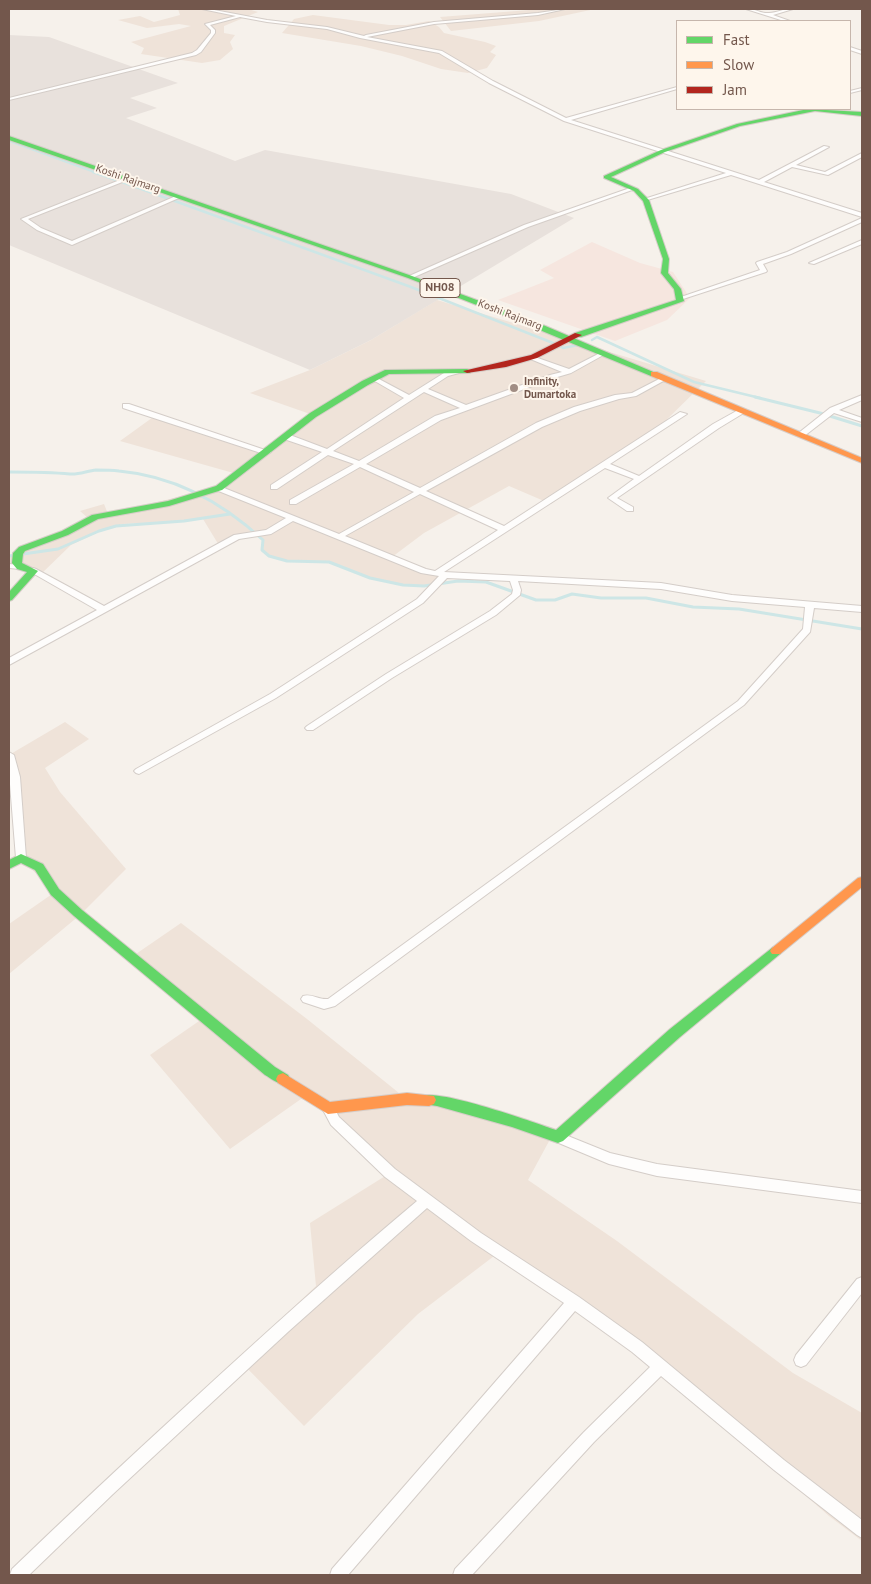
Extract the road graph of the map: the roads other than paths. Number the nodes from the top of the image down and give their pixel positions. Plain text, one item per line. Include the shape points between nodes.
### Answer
1 (204, 9) edge
2 (563, 9) edge
3 (748, 9) edge
4 (791, 9) edge
5 (244, 15) junction
6 (767, 15) junction
7 (784, 20) edge
8 (360, 37) junction
9 (676, 88) edge
10 (9, 99) edge
11 (809, 110) edge
12 (824, 110) edge
13 (862, 114) edge
14 (566, 120) junction
15 (9, 138) edge
16 (826, 147) dead end
17 (663, 151) junction
18 (862, 155) edge
19 (790, 166) junction
20 (731, 173) junction
21 (127, 179) junction
22 (759, 182) junction
23 (632, 189) junction
24 (178, 197) junction
25 (646, 200) junction
26 (862, 215) edge
27 (862, 220) edge
28 (862, 242) edge
29 (812, 263) dead end
30 (410, 277) junction
31 (681, 298) junction
32 (569, 338) junction
33 (604, 353) junction
34 (530, 357) junction
35 (461, 372) junction
36 (569, 372) junction
37 (375, 378) junction
38 (665, 378) junction
39 (423, 389) junction
40 (862, 397) edge
41 (409, 398) junction
42 (126, 406) dead end
43 (467, 408) junction
44 (743, 411) junction
45 (831, 411) junction
46 (683, 414) dead end
47 (862, 420) edge
48 (800, 435) junction
49 (287, 436) junction
50 (328, 451) junction
51 (267, 452) junction
52 (862, 461) edge
53 (360, 464) junction
54 (605, 465) junction
55 (639, 478) junction
56 (274, 487) dead end
57 (219, 488) junction
58 (422, 491) junction
59 (293, 502) dead end
60 (630, 509) dead end
61 (292, 518) junction
62 (505, 530) junction
63 (340, 536) junction
64 (16, 562) edge
65 (33, 571) junction
66 (440, 578) junction
67 (514, 578) junction
68 (9, 598) edge
69 (810, 605) junction
70 (862, 609) edge
71 (104, 610) junction
72 (9, 662) edge
73 (310, 728) dead end
74 (9, 755) edge
75 (139, 771) dead end
76 (21, 858) junction
77 (9, 865) edge
78 (862, 881) edge
79 (307, 998) dead end
80 (328, 1108) junction
81 (558, 1137) junction
82 (862, 1197) edge
83 (428, 1200) junction
84 (862, 1283) edge
85 (574, 1302) junction
86 (801, 1360) dead end
87 (660, 1367) junction
88 (862, 1530) edge
89 (18, 1575) edge
90 (338, 1575) edge
91 (461, 1575) edge

1 - 5 street
2 - 8 street via 434,23
3 - 6 street
4 - 6 street
5 - 8 street via 327,28
5 - 10 street via 207,25 212,33 194,54
6 - 7 street
8 - 14 street via 440,52
9 - 14 street
11 - 17 street via 739,125
12 - 13 street
14 - 17 street
15 - 21 street, Koshi Rajmarg / NH08
16 - 19 street
17 - 20 street
17 - 23 street via 606,177
18 - 19 street via 826,174
19 - 22 street
20 - 22 street
20 - 25 street
21 - 24 street, Koshi Rajmarg / NH08
21 - 24 street via 24,219 72,243
22 - 26 street
23 - 25 street
23 - 30 street via 540,220
24 - 30 street, Koshi Rajmarg / NH08
25 - 31 street via 666,259 664,272 677,286
27 - 31 street via 759,263 764,271
28 - 29 street
30 - 32 street, Koshi Rajmarg / NH08
31 - 32 street
32 - 33 street, Koshi Rajmarg / NH08
32 - 34 street
33 - 36 street
33 - 38 street, Koshi Rajmarg / NH08
34 - 35 street
34 - 36 street
35 - 37 street via 388,372
35 - 39 street via 446,374
36 - 43 street
37 - 41 street
37 - 49 street via 332,403
38 - 44 street, Koshi Rajmarg / NH08
38 - 58 street via 634,395 577,408 539,425
39 - 41 street
39 - 43 street
40 - 45 street
41 - 50 street
42 - 51 street
43 - 53 street via 438,418
44 - 48 street, Koshi Rajmarg / NH08
44 - 55 street
45 - 47 street
45 - 48 street
46 - 54 street
48 - 52 street, Koshi Rajmarg / NH08
49 - 50 street
49 - 51 street
50 - 53 street
50 - 56 street
51 - 57 street
53 - 58 street
53 - 59 street
54 - 55 street
54 - 62 street
55 - 60 street via 612,498
57 - 61 street
57 - 64 street via 169,503 95,517 65,533 28,546
58 - 62 street
58 - 63 street
61 - 63 street
61 - 71 street via 268,532 237,537
62 - 66 street
63 - 66 street
64 - 65 street
65 - 68 street
65 - 71 street
66 - 67 street
66 - 75 street via 420,601 273,696
67 - 69 street via 661,586 732,598
67 - 73 street via 517,592 493,613
69 - 70 street
69 - 79 street via 808,630 741,703 330,1003
71 - 72 street
74 - 76 street via 15,777
76 - 77 street
76 - 80 street via 39,867 55,892 78,913 270,1071
78 - 81 street via 675,1033
80 - 81 street via 407,1099 437,1100 512,1120
80 - 83 street via 335,1121 390,1173
81 - 82 street via 609,1158 657,1170
83 - 85 street via 476,1238
83 - 89 street via 369,1248 231,1374
84 - 86 street
85 - 87 street
85 - 90 street
87 - 88 street
87 - 91 street via 589,1437

